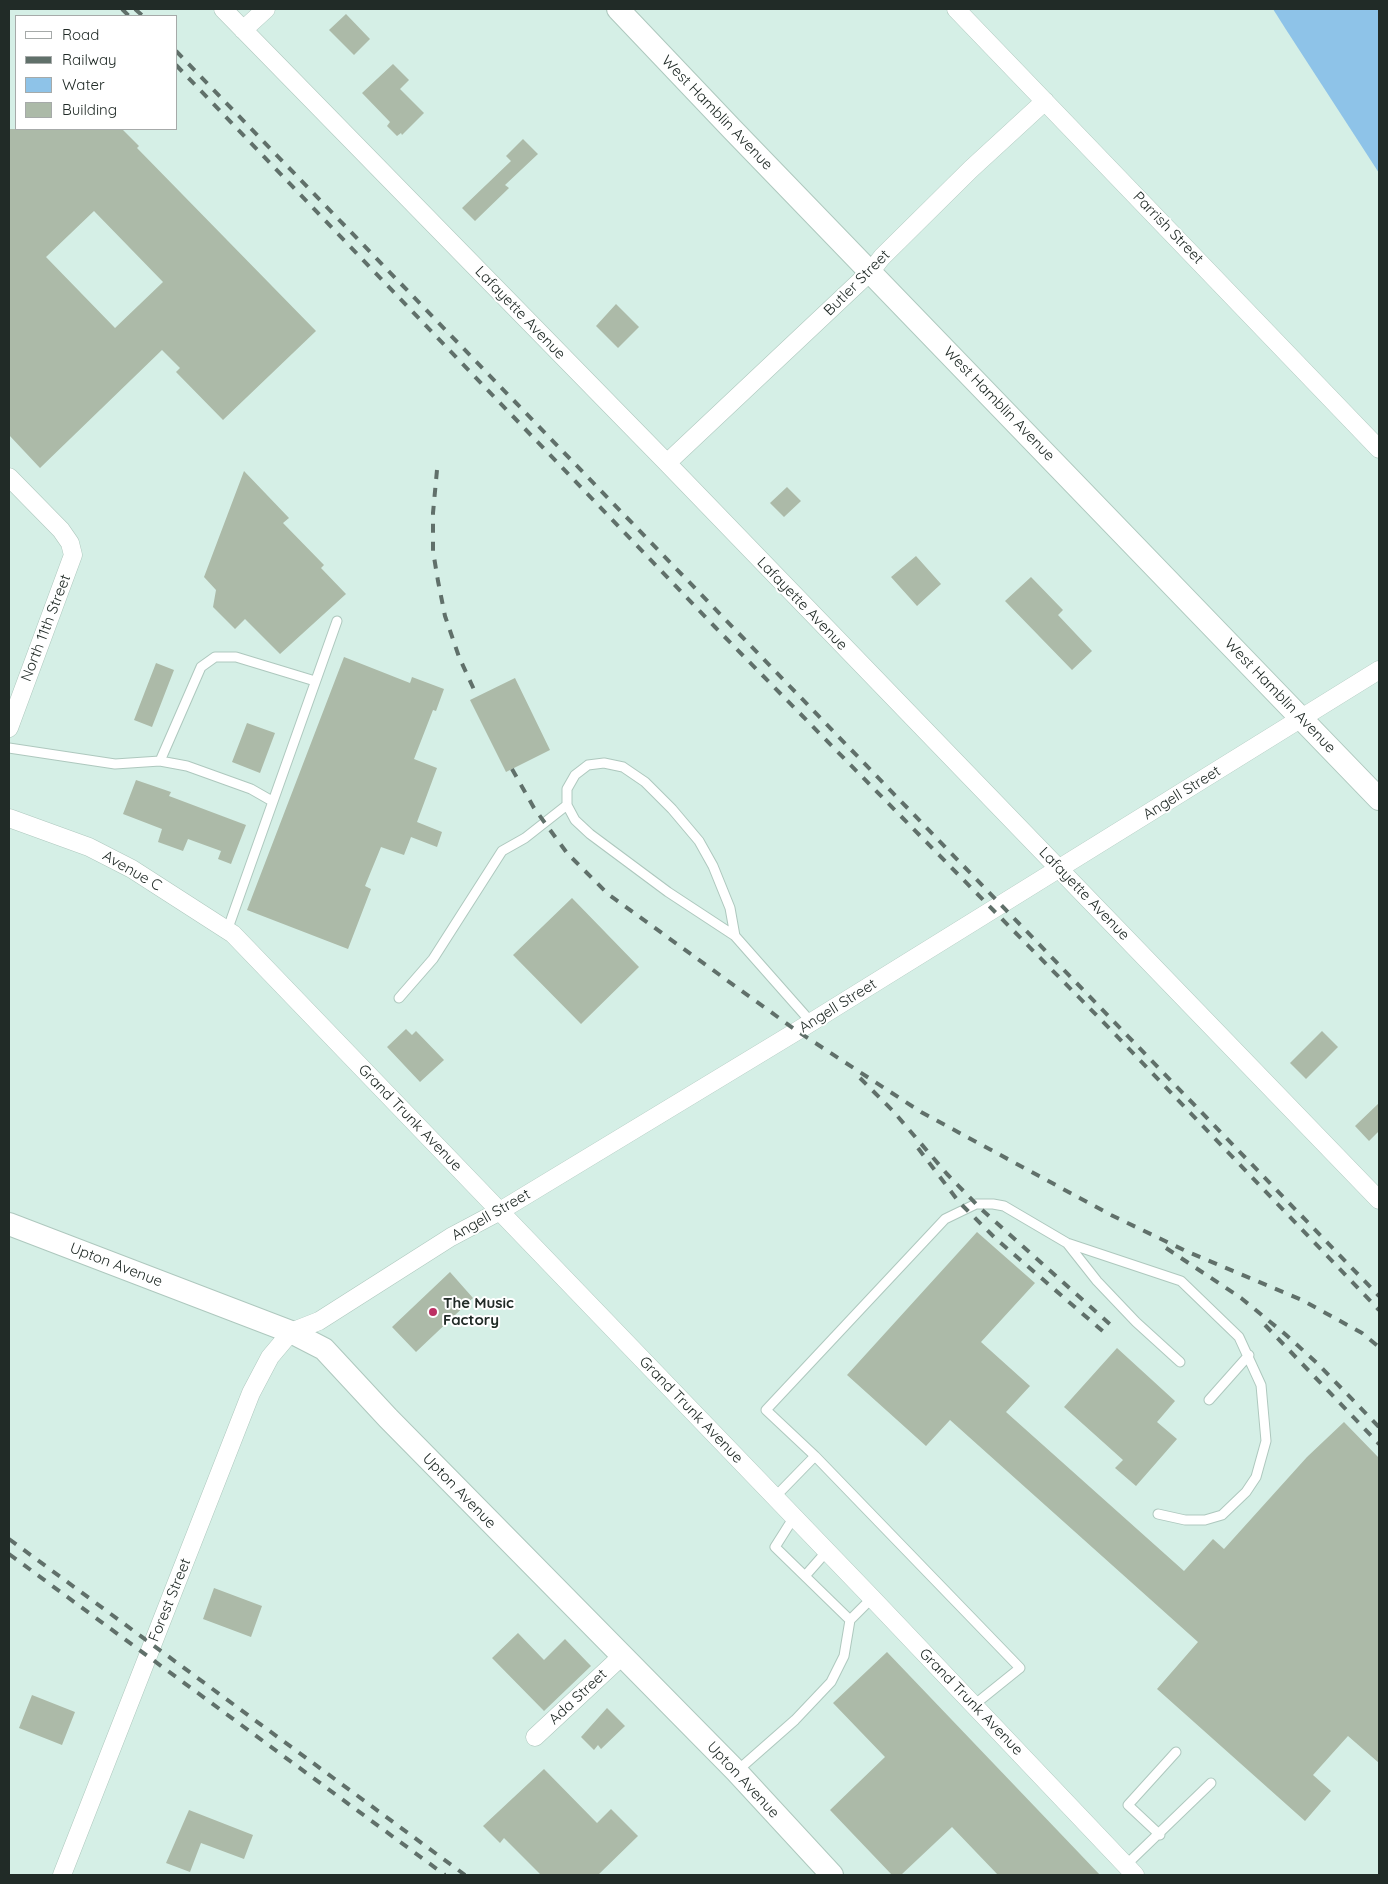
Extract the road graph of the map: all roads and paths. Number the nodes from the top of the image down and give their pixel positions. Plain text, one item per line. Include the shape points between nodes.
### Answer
1 (223, 9) edge
2 (266, 9) edge
3 (618, 9) edge
4 (956, 9) edge
5 (243, 30) junction
6 (1045, 101) junction
7 (871, 271) junction
8 (1379, 448) edge
9 (667, 463) junction
10 (9, 477) edge
11 (337, 621) dead end
12 (1379, 670) edge
13 (315, 680) junction
14 (1302, 719) junction
15 (9, 728) edge
16 (9, 748) edge
17 (160, 761) junction
18 (1379, 799) edge
19 (272, 801) junction
20 (567, 805) junction
21 (9, 818) edge
22 (1060, 868) junction
23 (228, 931) junction
24 (735, 936) junction
25 (244, 946) joint
26 (399, 998) dead end
27 (811, 1022) junction
28 (1379, 1200) edge
29 (500, 1211) junction
30 (9, 1224) edge
31 (1067, 1243) junction
32 (291, 1332) junction
33 (1249, 1355) junction
34 (1180, 1362) dead end
35 (1209, 1400) dead end
36 (815, 1456) junction
37 (775, 1497) junction
38 (1158, 1514) dead end
39 (794, 1517) junction
40 (827, 1551) junction
41 (805, 1576) junction
42 (872, 1598) junction
43 (850, 1620) junction
44 (622, 1656) junction
45 (974, 1705) junction
46 (535, 1737) dead end
47 (1176, 1752) dead end
48 (736, 1771) junction
49 (1212, 1783) dead end
50 (1160, 1835) junction
51 (1131, 1870) edge
52 (62, 1875) edge
53 (832, 1875) edge

1 - 5 street, Lafayette Avenue
2 - 5 street
3 - 7 street, West Hamblin Avenue
4 - 6 street, Parrish Street
5 - 9 street, Lafayette Avenue
6 - 7 street, Butler Street via 971,169
6 - 8 street, Parrish Street
7 - 9 street, Butler Street
7 - 14 street, West Hamblin Avenue
9 - 22 street, Lafayette Avenue
10 - 15 street, North 11th Street via 61,530 70,543 72,555
11 - 13 lane
12 - 14 street, Angell Street
13 - 17 lane via 236,657 216,657 201,667
13 - 19 lane
14 - 18 street, West Hamblin Avenue
14 - 22 street, Angell Street
16 - 17 lane via 115,764
17 - 19 lane via 187,766 251,789
19 - 23 lane
20 - 24 lane via 575,820 590,834 713,924
20 - 24 lane via 567,789 575,775 588,765 604,763 623,767 645,782 699,841 730,908
20 - 26 lane via 525,838 502,851 434,959
21 - 23 street, Avenue C via 90,847 132,869
22 - 27 street, Angell Street
22 - 28 street, Lafayette Avenue
23 - 25 street, Avenue C
24 - 27 lane
25 - 29 street, Grand Trunk Avenue
27 - 29 street, Angell Street
29 - 32 street, Angell Street via 451,1237 319,1320
29 - 37 street, Grand Trunk Avenue
30 - 32 street, Upton Avenue
31 - 33 lane via 1181,1281 1240,1337
31 - 34 lane via 1097,1282
31 - 36 lane via 1004,1206 976,1204 945,1219 766,1410
32 - 44 street, Upton Avenue via 324,1348 388,1418
32 - 52 street, Forest Street via 270,1357 252,1392
33 - 35 lane
33 - 38 lane via 1261,1385 1265,1416 1266,1441 1256,1477 1246,1492 1222,1515 1206,1520 1185,1520
36 - 37 lane
36 - 45 lane via 1020,1668
37 - 39 street, Grand Trunk Avenue
39 - 40 street, Grand Trunk Avenue
39 - 41 lane via 775,1547
40 - 41 lane
40 - 42 street, Grand Trunk Avenue
41 - 43 lane
42 - 43 lane
42 - 45 street, Grand Trunk Avenue
43 - 48 lane via 844,1656 831,1682 795,1720
44 - 46 street, Ada Street
44 - 48 street, Upton Avenue
45 - 51 street, Grand Trunk Avenue
47 - 50 lane via 1128,1805
48 - 53 street, Upton Avenue
49 - 50 lane
50 - 51 lane

